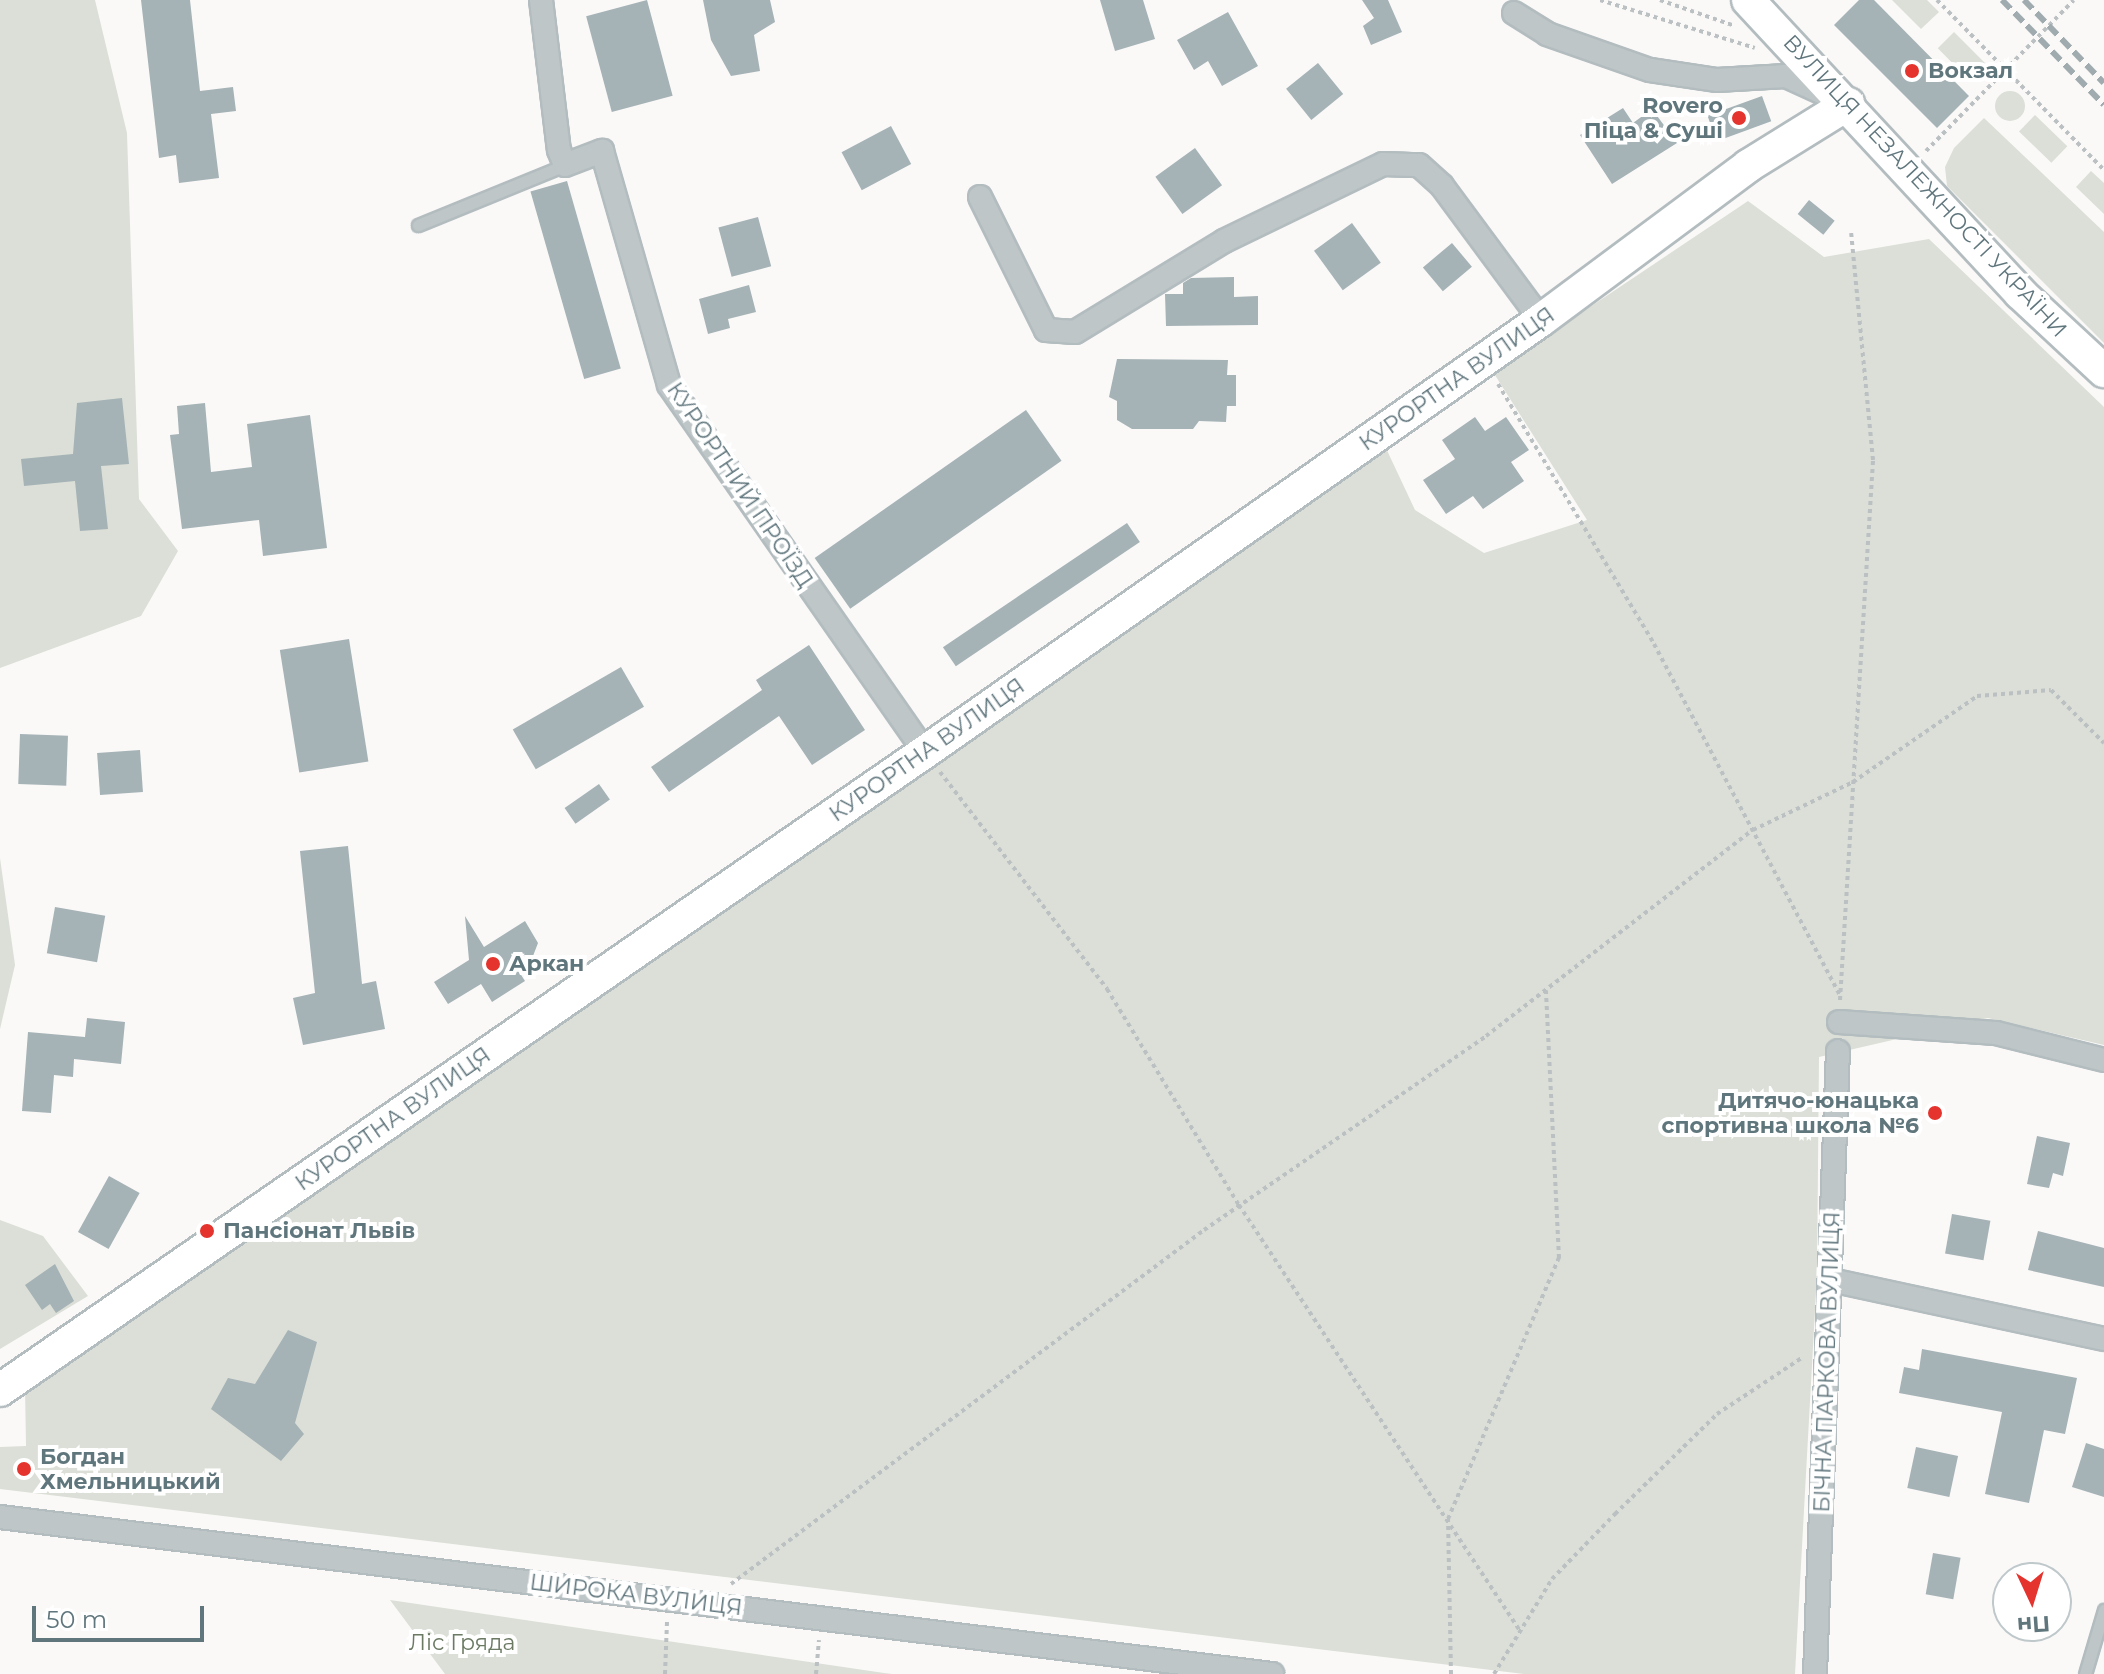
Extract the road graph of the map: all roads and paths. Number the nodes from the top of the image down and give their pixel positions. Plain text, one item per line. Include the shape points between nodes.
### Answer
1 (541, 0) edge
2 (1600, 0) edge
3 (1660, 0) edge
4 (1937, 0) edge
5 (2074, 0) edge
6 (1514, 13) dead end
7 (1744, 14) edge
8 (1759, 50) dead end
9 (2006, 70) junction
10 (1848, 104) junction
11 (565, 165) junction
12 (1908, 170) junction
13 (2104, 170) edge
14 (980, 197) dead end
15 (418, 225) dead end
16 (1851, 233) dead end
17 (1541, 320) junction
18 (1483, 360) junction
19 (2104, 371) edge
20 (2104, 743) edge
21 (925, 752) junction
22 (1853, 782) junction
23 (1753, 830) junction
24 (1843, 957) dead end
25 (1546, 990) junction
26 (1841, 996) dead end
27 (1839, 1022) dead end
28 (1838, 1051) dead end
29 (2104, 1060) edge
30 (1239, 1205) junction
31 (1831, 1280) junction
32 (2104, 1339) edge
33 (1829, 1340) junction
34 (0, 1390) edge
35 (0, 1517) edge
36 (1448, 1519) junction
37 (705, 1604) junction
38 (2104, 1610) edge
39 (667, 1621) dead end
40 (1520, 1631) junction
41 (819, 1640) dead end
42 (665, 1674) edge
43 (816, 1674) edge
44 (1272, 1674) edge
45 (1451, 1674) edge
46 (1494, 1674) edge
47 (1815, 1674) edge
48 (2085, 1674) edge

1 - 11 street
2 - 8 path
3 - 7 path
4 - 9 path
5 - 9 path
6 - 10 street via 1547,34 1650,70 1717,80 1786,76
7 - 10 main road, ВУЛИЦЯ НЕЗАЛЕЖНОСТІ УКРАЇНИ
9 - 12 path
9 - 13 path
10 - 12 main road, ВУЛИЦЯ НЕЗАЛЕЖНОСТІ УКРАЇНИ
10 - 17 main road, КУРОРТНА ВУЛИЦЯ via 1748,166
11 - 15 lane, КУРОРТНИЙ ПРОЇЗД
11 - 21 street, КУРОРТНИЙ ПРОЇЗД via 602,151 669,385
12 - 19 main road, ВУЛИЦЯ НЕЗАЛЕЖНОСТІ УКРАЇНИ via 2020,293
14 - 17 street via 1046,330 1075,332 1224,241 1343,183 1383,164 1419,165 1442,186
16 - 22 path via 1873,460
17 - 18 main road, КУРОРТНА ВУЛИЦЯ
18 - 21 main road, КУРОРТНА ВУЛИЦЯ
18 - 23 path via 1654,644
20 - 22 path via 2051,690 1977,696
21 - 30 path via 1107,989
21 - 34 main road, КУРОРТНА ВУЛИЦЯ
22 - 23 path
22 - 24 path
23 - 25 path
23 - 26 path
25 - 30 path
25 - 36 path via 1559,1258
27 - 29 street via 1996,1033
28 - 31 street, БІЧНА ПАРКОВА ВУЛИЦЯ
30 - 36 path
30 - 37 path
31 - 32 street
31 - 33 street, БІЧНА ПАРКОВА ВУЛИЦЯ
33 - 40 path via 1717,1414 1552,1579
33 - 47 street, БІЧНА ПАРКОВА ВУЛИЦЯ
35 - 37 street, ШИРОКА ВУЛИЦЯ
36 - 40 path
36 - 45 path
37 - 44 street, ШИРОКА ВУЛИЦЯ
38 - 48 lane
39 - 42 path
40 - 46 path
41 - 43 path

